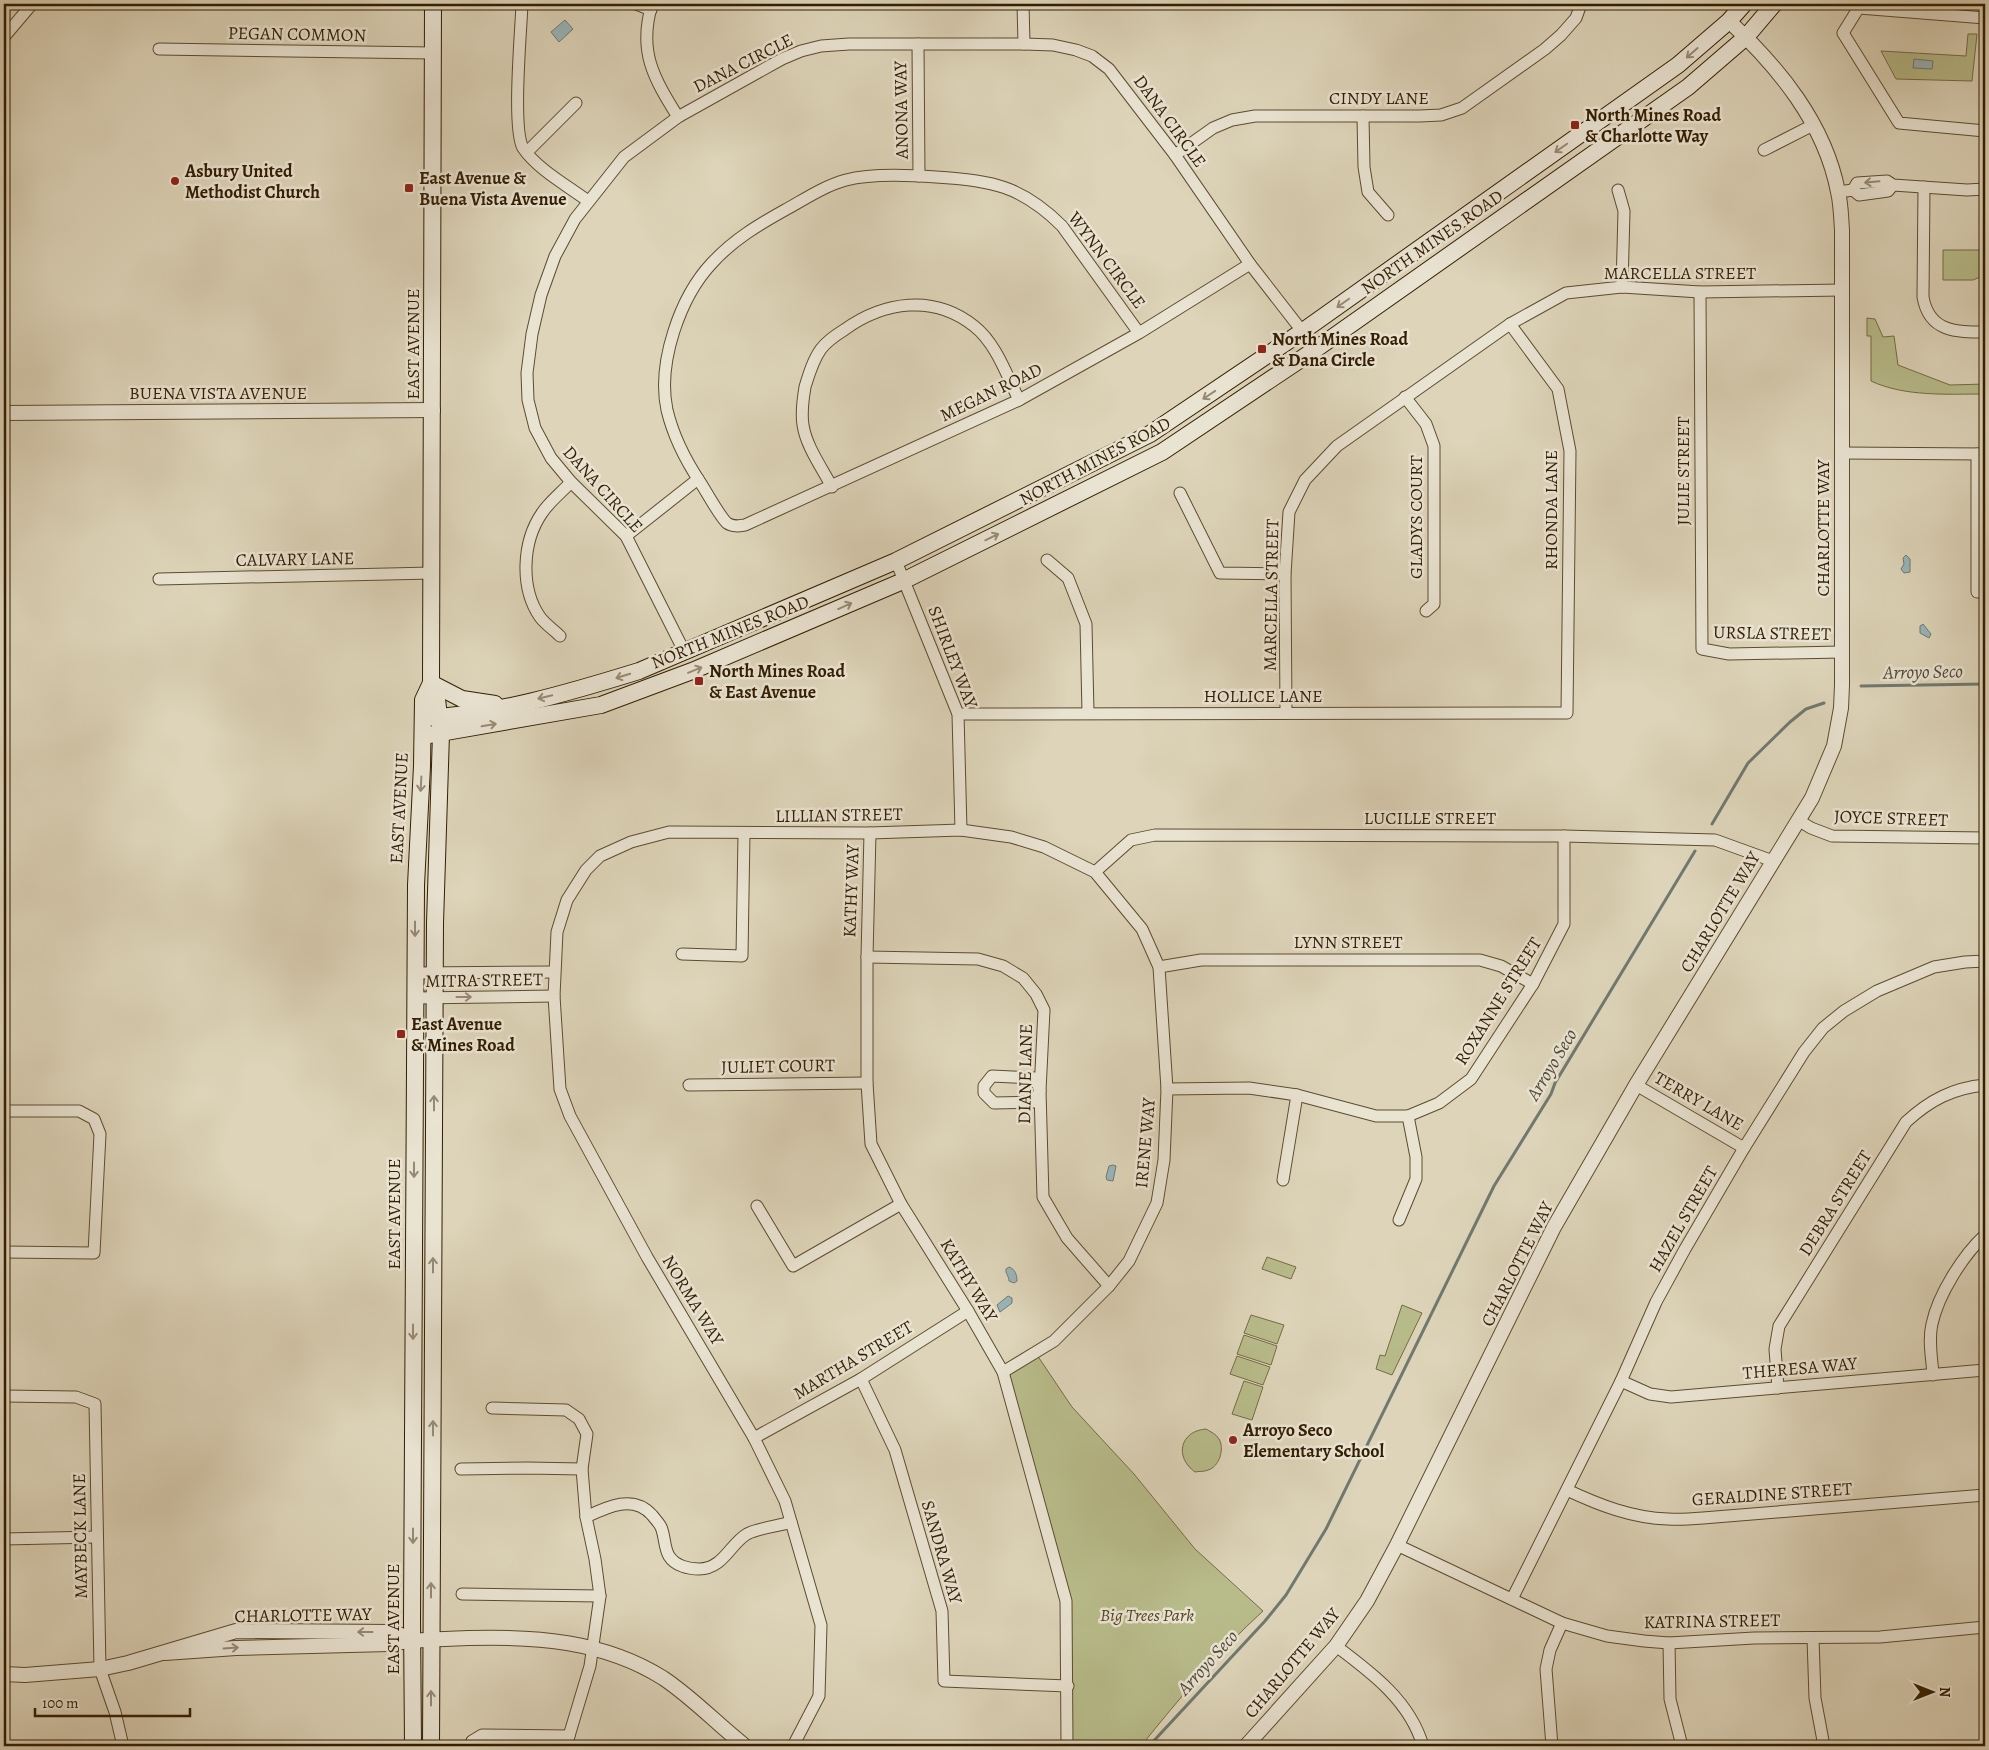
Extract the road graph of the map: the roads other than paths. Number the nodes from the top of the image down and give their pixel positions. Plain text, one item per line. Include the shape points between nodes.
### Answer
1 (32, 4) edge
2 (433, 4) edge
3 (522, 4) edge
4 (636, 4) edge
5 (1023, 4) edge
6 (1581, 4) edge
7 (1744, 4) edge
8 (1774, 4) edge
9 (1860, 6) edge
10 (652, 7) edge
11 (1985, 18) edge
12 (1729, 20) junction
13 (4, 37) edge
14 (1746, 37) junction
15 (918, 44) junction
16 (1024, 44) junction
17 (160, 50) dead end
18 (434, 53) junction
19 (576, 103) dead end
20 (1363, 116) junction
21 (678, 117) junction
22 (1813, 125) junction
23 (1985, 131) edge
24 (1764, 150) dead end
25 (526, 152) junction
26 (1175, 155) junction
27 (919, 176) junction
28 (1924, 187) junction
29 (1985, 189) edge
30 (1618, 190) dead end
31 (1838, 192) junction
32 (588, 201) junction
33 (1388, 215) dead end
34 (1250, 264) junction
35 (1622, 288) junction
36 (1842, 290) junction
37 (1700, 292) junction
38 (1510, 324) junction
39 (1303, 332) junction
40 (1985, 332) edge
41 (1139, 333) junction
42 (1316, 349) junction
43 (1405, 397) junction
44 (1020, 400) junction
45 (433, 410) junction
46 (4, 413) edge
47 (1842, 453) junction
48 (1981, 454) edge
49 (698, 479) junction
50 (571, 482) junction
51 (832, 487) junction
52 (1180, 493) dead end
53 (735, 526) joint
54 (626, 536) junction
55 (1047, 560) dead end
56 (896, 561) junction
57 (432, 574) junction
58 (1285, 574) junction
59 (159, 580) dead end
60 (903, 581) junction
61 (1985, 592) edge
62 (1426, 611) dead end
63 (560, 636) dead end
64 (1702, 649) joint
65 (684, 651) junction
66 (1842, 652) junction
67 (431, 683) junction
68 (508, 706) junction
69 (595, 706) junction
70 (1088, 713) junction
71 (1286, 713) junction
72 (1567, 713) joint
73 (958, 714) junction
74 (423, 718) junction
75 (440, 726) junction
76 (423, 736) junction
77 (1798, 820) junction
78 (961, 830) junction
79 (744, 833) junction
80 (870, 833) junction
81 (1564, 836) junction
82 (1985, 838) edge
83 (1773, 861) junction
84 (586, 870) joint
85 (1095, 872) junction
86 (682, 954) dead end
87 (866, 957) junction
88 (1985, 962) edge
89 (1159, 967) junction
90 (554, 972) junction
91 (415, 973) junction
92 (435, 973) junction
93 (1533, 984) junction
94 (554, 996) junction
95 (415, 998) junction
96 (434, 998) junction
97 (867, 1083) junction
98 (689, 1085) dead end
99 (1636, 1085) junction
100 (1985, 1085) edge
101 (1167, 1089) junction
102 (1040, 1091) junction
103 (1297, 1095) junction
104 (4, 1111) edge
105 (1408, 1116) junction
106 (1744, 1148) junction
107 (1283, 1180) dead end
108 (901, 1204) junction
109 (757, 1206) dead end
110 (1399, 1220) dead end
111 (1985, 1235) edge
112 (4, 1252) edge
113 (1109, 1286) junction
114 (968, 1311) junction
115 (1985, 1370) edge
116 (1003, 1372) junction
117 (1933, 1375) junction
118 (861, 1379) junction
119 (1621, 1381) junction
120 (1778, 1388) junction
121 (4, 1396) edge
122 (492, 1408) dead end
123 (754, 1438) junction
124 (460, 1469) dead end
125 (582, 1469) junction
126 (1567, 1490) junction
127 (1985, 1495) edge
128 (586, 1517) junction
129 (791, 1522) junction
130 (97, 1537) junction
131 (4, 1539) edge
132 (1397, 1545) junction
133 (462, 1594) dead end
134 (600, 1596) junction
135 (1512, 1600) junction
136 (1562, 1623) junction
137 (1985, 1627) edge
138 (1813, 1638) junction
139 (431, 1639) junction
140 (412, 1640) junction
141 (1669, 1643) junction
142 (1336, 1646) junction
143 (592, 1648) junction
144 (100, 1669) junction
145 (4, 1674) edge
146 (1068, 1686) junction
147 (568, 1741) edge
148 (123, 1746) edge
149 (413, 1746) edge
150 (431, 1746) edge
151 (472, 1746) edge
152 (745, 1746) edge
153 (793, 1746) edge
154 (1067, 1746) edge
155 (1246, 1746) edge
156 (1423, 1746) edge
157 (1552, 1746) edge
158 (1682, 1746) edge
159 (1824, 1746) edge

1 - 13 street
2 - 18 main road, EAST AVENUE
3 - 25 street via 519,137
4 - 10 street
5 - 16 street
6 - 20 street, CINDY LANE via 1576,18 1561,36 1462,108 1441,115
7 - 12 main road, NORTH MINES ROAD
8 - 14 main road, NORTH MINES ROAD
9 - 11 street
9 - 23 street via 1843,33 1899,124
10 - 21 street via 646,47 663,94
12 - 14 street, CHARLOTTE WAY
12 -> 39 main road, NORTH MINES ROAD via 1678,65
14 - 22 street, CHARLOTTE WAY via 1787,83
14 - 42 main road, NORTH MINES ROAD via 1688,87
15 - 16 street, DANA CIRCLE
15 - 21 street, DANA CIRCLE via 821,46 801,51
15 - 27 street, ANONA WAY
16 - 26 street, DANA CIRCLE via 1076,50 1092,56 1110,69
17 - 18 street, PEGAN COMMON
18 - 45 main road, EAST AVENUE
19 - 25 street
20 - 26 street, CINDY LANE via 1255,116 1232,120 1213,128
20 - 33 street via 1368,192
21 - 32 street, DANA CIRCLE via 624,157
22 - 24 street
22 - 31 street, CHARLOTTE WAY via 1828,158
25 - 32 street
26 - 34 street, DANA CIRCLE
27 - 41 street, WYNN CIRCLE via 995,184 1022,194 1047,211 1062,226
27 - 49 street, WYNN CIRCLE via 867,177 827,187 753,228 731,244 691,291 678,319 665,386 674,434
28 - 29 street
28 - 31 street via 1893,185 1887,181 1857,183 1853,190
28 - 40 street via 1925,306 1938,324 1947,329
30 - 35 street via 1624,211
31 - 36 street, CHARLOTTE WAY
32 - 50 street, DANA CIRCLE via 555,256 539,303 527,373 528,400 535,428 551,458
34 - 39 street, DANA CIRCLE
34 - 41 street, MEGAN ROAD
35 - 37 street, MARCELLA STREET
35 - 38 street, MARCELLA STREET via 1566,293
36 - 37 street, MARCELLA STREET
36 - 47 street, CHARLOTTE WAY
37 - 64 street, JULIE STREET
38 - 43 street, MARCELLA STREET
38 - 72 street, RHONDA LANE via 1558,389 1570,451
39 - 42 street, DANA CIRCLE
39 -> 56 main road, NORTH MINES ROAD via 1150,434
41 - 44 street, MEGAN ROAD
60 -> 42 main road, NORTH MINES ROAD via 1162,452
43 - 58 street, MARCELLA STREET via 1337,446 1305,480 1290,512
43 - 62 street, GLADYS COURT via 1426,424 1434,446 1434,604
44 - 51 street, MEGAN ROAD
44 - 51 street via 986,339 974,326 950,312 914,304 896,306 865,317 834,337 821,350 809,372 804,394 803,426
45 - 46 street, BUENA VISTA AVENUE
45 - 57 main road, EAST AVENUE
47 - 48 street
47 - 66 street, CHARLOTTE WAY
48 - 61 street via 1977,592
49 - 53 street, WYNN CIRCLE via 726,522
49 - 54 street
50 - 54 street, DANA CIRCLE
50 - 63 street via 542,512 532,532 526,558 526,582 534,604 540,617
51 - 53 street, MEGAN ROAD via 745,526
52 - 58 street via 1220,573
54 - 65 street, DANA CIRCLE
55 - 70 street via 1068,578 1086,624
56 - 60 street, SHIRLEY WAY
56 - 65 main road, NORTH MINES ROAD
57 - 59 street, CALVARY LANE
57 - 67 main road, EAST AVENUE
58 - 71 street, MARCELLA STREET
69 -> 60 main road, NORTH MINES ROAD via 692,671
60 - 73 street, SHIRLEY WAY
64 - 66 street, URSLA STREET via 1729,654
65 -> 68 main road, NORTH MINES ROAD via 616,679
65 - 69 main road via 676,668 608,694
66 - 77 street, CHARLOTTE WAY via 1841,708 1834,746 1812,798
67 - 68 main road via 462,699
67 - 74 main road, EAST AVENUE via 423,700
67 - 75 main road, EAST AVENUE via 437,699
68 - 75 main road, NORTH MINES ROAD
75 -> 69 main road, NORTH MINES ROAD
70 - 71 street, HOLLICE LANE
70 - 73 street, HOLLICE LANE
71 - 72 street, HOLLICE LANE
73 - 78 street, SHIRLEY WAY
74 - 75 main road, NORTH MINES ROAD
74 - 76 main road, EAST AVENUE
75 - 76 main road, NORTH MINES ROAD
75 - 92 main road, EAST AVENUE
76 -> 91 main road, EAST AVENUE
77 - 82 street, JOYCE STREET via 1832,836
77 - 83 street, CHARLOTTE WAY
78 - 80 street, LILLIAN STREET
78 - 85 street, LILLIAN STREET via 1011,837 1044,847
79 - 80 street, LILLIAN STREET
79 - 84 street, LILLIAN STREET via 669,832 608,852
79 - 86 street via 742,956
80 - 87 street, KATHY WAY
81 - 83 street, LUCILLE STREET via 1715,840
81 - 85 street, LUCILLE STREET via 1155,835 1130,840
81 - 93 street, ROXANNE STREET via 1564,924
83 - 99 street, CHARLOTTE WAY
84 - 90 street, NORMA WAY via 567,900 557,932
85 - 89 street, IRENE WAY via 1142,929
87 - 97 street, KATHY WAY
87 - 102 street, DIANE LANE via 978,959 1003,966 1023,978 1044,1010
88 - 106 street, HAZEL STREET via 1934,967 1876,990 1844,1010 1823,1028 1804,1052
89 - 93 street, LYNN STREET via 1201,960 1480,960 1501,966
89 - 101 street, IRENE WAY
90 - 92 street, MITRA STREET
90 - 94 street, NORMA WAY
91 - 92 street, MITRA STREET
91 - 95 main road, EAST AVENUE
92 - 96 main road, EAST AVENUE
93 - 105 street, ROXANNE STREET via 1471,1079 1440,1103
96 -> 94 street, MITRA STREET
94 - 123 street, NORMA WAY via 560,1089 570,1116 646,1257
95 - 96 street, MITRA STREET
95 -> 140 main road, EAST AVENUE
139 -> 96 main road, EAST AVENUE
97 - 98 street, JULIET COURT
97 - 108 street, KATHY WAY via 871,1144
99 - 106 street, TERRY LANE
99 - 132 street, CHARLOTTE WAY via 1554,1227
100 - 120 street, DEBRA STREET via 1967,1086 1946,1094 1923,1106 1906,1122 1780,1326 1775,1349
101 - 103 street, ROXANNE STREET via 1249,1088
101 - 113 street, IRENE WAY via 1164,1160 1157,1202 1129,1261
102 - 102 street via 1034,1102 994,1104 984,1093 984,1086 992,1076 1035,1078
102 - 113 street, DIANE LANE via 1043,1197 1067,1238
103 - 105 street, ROXANNE STREET via 1376,1116
103 - 107 street
104 - 112 street via 80,1111 94,1119 100,1134 94,1253
105 - 110 street via 1416,1157 1416,1179
106 - 119 street, HAZEL STREET via 1656,1302
108 - 109 street via 793,1266
108 - 114 street, KATHY WAY
111 - 117 street via 1961,1265 1936,1308 1931,1325
113 - 116 street, IRENE WAY via 1054,1341
114 - 116 street, KATHY WAY
114 - 118 street, MARTHA STREET
115 - 117 street, THERESA WAY
116 - 146 street, KATHY WAY via 1066,1601
117 - 120 street, THERESA WAY
118 - 123 street, MARTHA STREET
118 - 146 street, SANDRA WAY via 895,1450 942,1611 944,1681
119 - 120 street, THERESA WAY via 1650,1394 1670,1397
119 - 126 street, HAZEL STREET
121 - 130 street, MAYBECK LANE via 76,1396 95,1404
122 - 125 street via 566,1410 580,1419 587,1434
123 - 129 street, NORMA WAY via 785,1501
124 - 125 street
125 - 128 street
126 - 127 street, GERALDINE STREET via 1601,1506 1636,1516 1667,1520
126 - 135 street, HAZEL STREET
128 - 129 street via 616,1504 646,1508 661,1526 669,1557 679,1566 700,1569 713,1566 724,1558 748,1534
128 - 134 street
129 - 153 street, NORMA WAY via 821,1625 819,1696
130 - 131 street
130 - 144 street, MAYBECK LANE
132 - 135 street, KATRINA STREET
132 - 142 street, CHARLOTTE WAY
133 - 134 street
134 - 143 street
135 - 136 street, KATRINA STREET
136 - 141 street, KATRINA STREET via 1607,1636
136 - 157 street via 1546,1669
137 - 138 street, KATRINA STREET via 1880,1637
138 - 141 street, KATRINA STREET
138 - 159 street via 1815,1698
139 - 140 street, CHARLOTTE WAY
139 - 143 street, CHARLOTTE WAY via 533,1638
150 -> 139 main road, EAST AVENUE
140 - 144 street, CHARLOTTE WAY via 394,1632 236,1631
140 - 149 main road, EAST AVENUE
141 - 158 street via 1670,1700
142 - 155 street, CHARLOTTE WAY
142 - 156 street via 1392,1692 1409,1715
143 - 147 street via 590,1666
143 - 152 street, CHARLOTTE WAY via 629,1661 662,1678
144 - 145 street, CHARLOTTE WAY
144 - 148 street, MAYBECK LANE
146 - 154 street, KATHY WAY
147 - 151 street via 482,1735 472,1741

